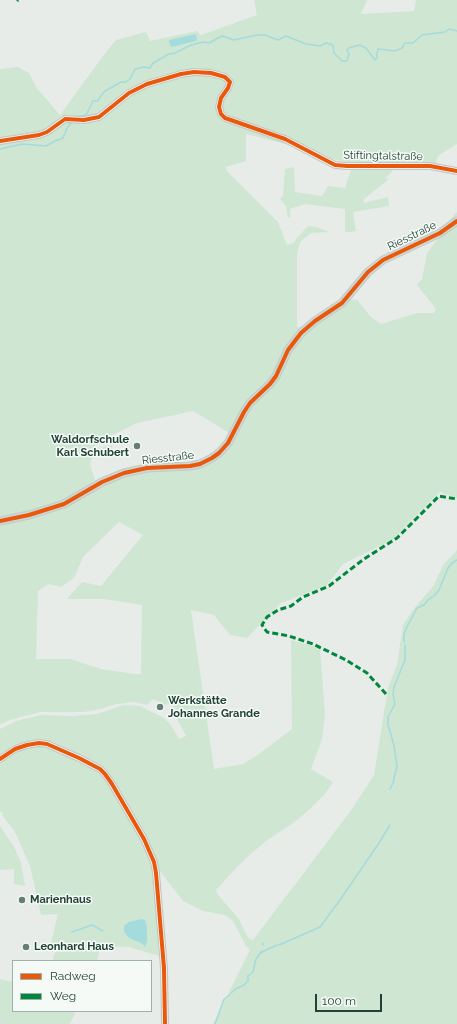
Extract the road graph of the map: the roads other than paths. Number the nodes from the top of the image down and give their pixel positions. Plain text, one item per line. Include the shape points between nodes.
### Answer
1 (0, 141) edge
2 (457, 171) edge
3 (457, 221) edge
4 (0, 521) edge
5 (0, 759) edge
6 (165, 1024) edge

1 - 2 street, Stiftingtalstraße via 39,135 62,121 99,117 129,93 147,84 181,74 211,72 230,82 219,107 225,118 285,139 335,165 430,166
3 - 4 main road, Riesstraße via 440,233 383,260 368,272 342,303 301,333 288,350 276,376 244,412 228,443 212,458 190,466 147,468 124,473 102,482 64,504
5 - 6 street via 27,745 47,744 93,765 105,774 112,784 144,839 154,862 163,962

